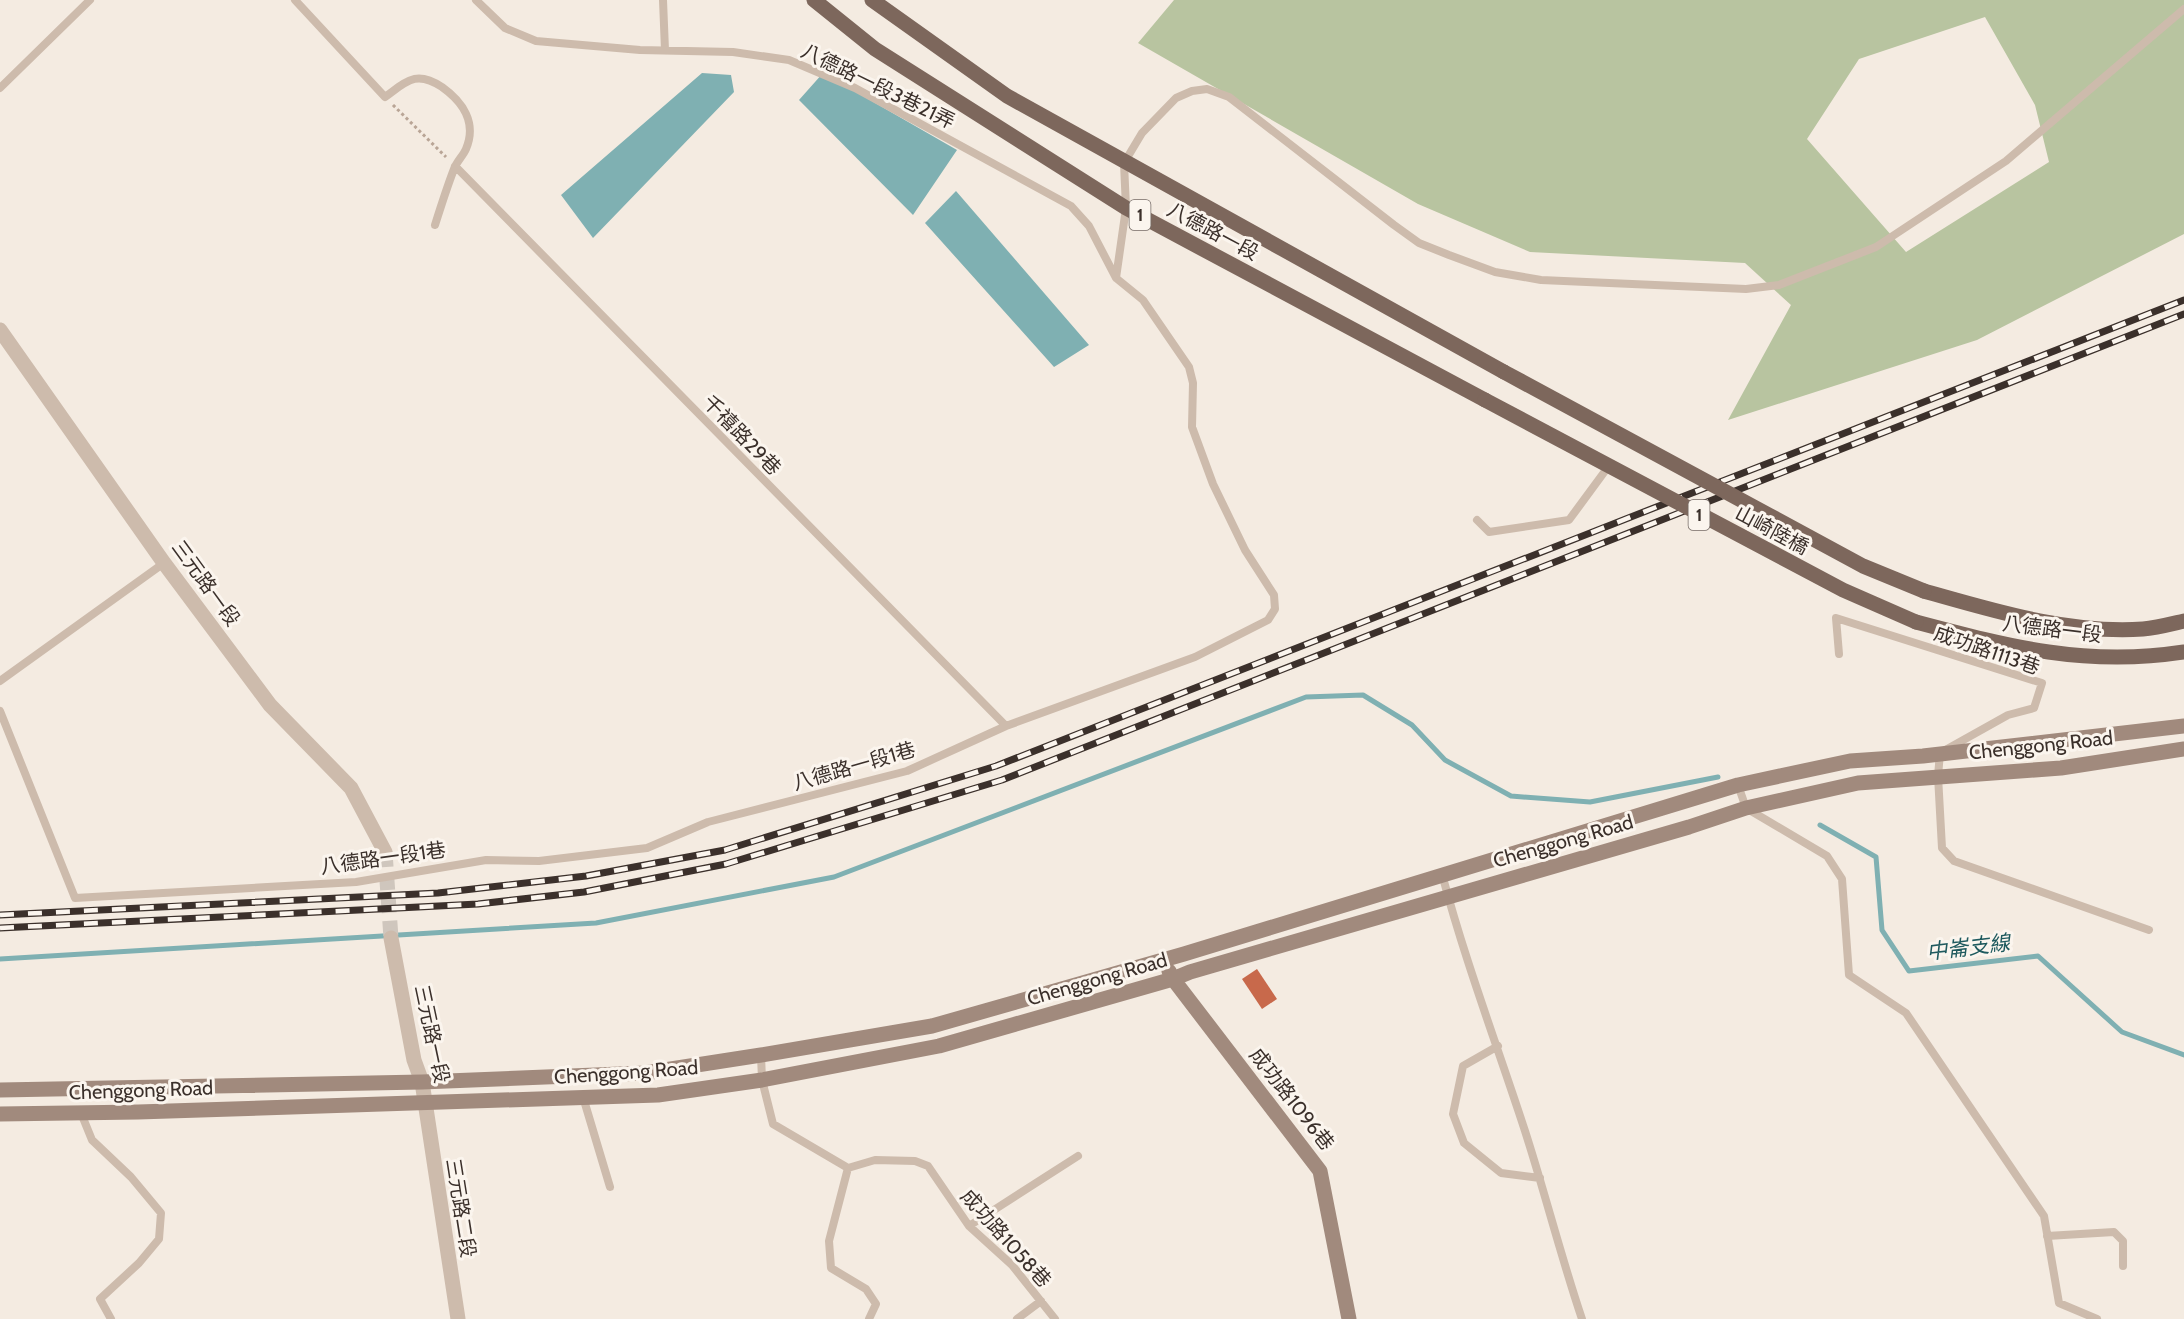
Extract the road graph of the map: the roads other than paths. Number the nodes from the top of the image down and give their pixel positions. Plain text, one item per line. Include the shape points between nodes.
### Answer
1 (90, 0) edge
2 (294, 0) edge
3 (476, 0) edge
4 (663, 0) edge
5 (814, 0) edge
6 (872, 0) edge
7 (2184, 9) edge
8 (665, 50) junction
9 (0, 88) edge
10 (1124, 163) junction
11 (455, 166) junction
12 (1126, 208) junction
13 (435, 225) dead end
14 (1116, 278) junction
15 (0, 330) edge
16 (1504, 372) joint
17 (1485, 400) joint
18 (1608, 467) junction
19 (1477, 520) dead end
20 (165, 563) junction
21 (1924, 591) joint
22 (2184, 621) edge
23 (1916, 622) joint
24 (2184, 652) edge
25 (1839, 654) dead end
26 (0, 681) edge
27 (0, 711) edge
28 (1006, 726) junction
29 (2184, 726) edge
30 (2184, 749) edge
31 (1940, 753) junction
32 (1938, 776) junction
33 (1738, 785) junction
34 (1746, 808) junction
35 (385, 852) tunnel mouth
36 (1442, 874) junction
37 (1448, 896) junction
38 (2149, 930) dead end
39 (391, 938) tunnel mouth
40 (1164, 959) junction
41 (1173, 979) junction
42 (1498, 1046) junction
43 (761, 1055) junction
44 (762, 1080) junction
45 (422, 1082) junction
46 (0, 1090) edge
47 (583, 1097) junction
48 (424, 1103) junction
49 (81, 1113) junction
50 (0, 1114) edge
51 (1078, 1156) dead end
52 (848, 1168) junction
53 (1540, 1178) junction
54 (610, 1187) dead end
55 (969, 1227) junction
56 (2047, 1236) junction
57 (2123, 1266) dead end
58 (1041, 1301) junction
59 (111, 1319) edge
60 (458, 1319) edge
61 (869, 1319) edge
62 (1017, 1319) edge
63 (1055, 1319) edge
64 (1349, 1319) edge
65 (1582, 1319) edge
66 (2097, 1319) edge

1 - 9 lane
2 - 11 lane via 385,97 418,78 430,79 453,96 468,115 471,136
3 - 8 lane, 八德路一段3巷21弄 via 505,28 536,41
4 - 8 lane
5 - 12 main road, 八德路一段 / 1 via 875,49
6 - 10 main road, 八德路一段 / 1 via 1007,96
7 - 10 lane via 2006,162 1876,247 1779,285 1746,289 1541,280 1486,268 1419,243 1229,97 1207,89 1176,98 1142,133
8 - 14 lane, 八德路一段3巷21弄 via 733,52 789,60 855,88 1071,206 1089,226
10 - 12 lane
10 - 16 main road, 八德路一段 / 1
11 - 13 lane
11 - 28 lane, 千禧路29巷
12 - 14 lane
12 - 17 main road, 八德路一段 / 1
14 - 28 lane, 八德路一段1巷 via 1143,300 1189,367 1193,383 1192,427 1213,484 1245,550 1274,595 1275,609 1268,620 1196,657
15 - 20 street, 三元路一段
16 - 21 main road, 山崎陸橋 / 1, bridge via 1863,566
17 - 18 main road, 山崎陸橋 / 1, bridge
18 - 19 lane via 1569,520 1489,532
18 - 23 main road, 山崎陸橋 / 1, bridge via 1843,590
20 - 26 lane
20 - 35 street, 三元路一段 via 270,705 351,788
21 - 22 main road, 八德路一段 / 1 via 2017,618 2081,627 2143,629
23 - 24 main road, 八德路一段 / 1 via 2012,648 2086,657
25 - 31 lane, 成功路1113巷 via 1836,618 2042,683 2034,708 2008,715
27 - 28 lane, 八德路一段1巷 via 75,898 356,882 486,860 538,861 647,848 708,822 907,771
29 - 31 street, Chenggong Road
30 - 32 street, Chenggong Road via 2061,768
31 - 32 lane
31 - 33 street, Chenggong Road via 1850,761
32 - 34 street, Chenggong Road via 1858,783
32 - 38 lane via 1942,848 1954,861
33 - 34 lane
33 - 36 street, Chenggong Road
34 - 37 street, Chenggong Road
34 - 56 lane via 1827,856 1842,879 1849,975 1906,1013 2044,1216
36 - 37 lane
36 - 40 street, Chenggong Road
37 - 41 street, Chenggong Road
37 - 42 lane via 1473,983
39 - 45 street, 三元路一段 via 414,1060
40 - 41 street, 成功路1096巷
40 - 43 street, Chenggong Road via 932,1026
41 - 44 street, Chenggong Road via 939,1046
41 - 64 street, 成功路1096巷 via 1320,1171
42 - 53 lane
42 - 53 lane via 1464,1066 1453,1114 1464,1143 1501,1173
43 - 44 lane
43 - 45 street, Chenggong Road via 645,1073
44 - 47 street, Chenggong Road via 658,1095
44 - 52 lane via 773,1124
45 - 46 street, Chenggong Road
45 - 48 street, 三元路一段
47 - 48 street, Chenggong Road
47 - 54 lane
48 - 49 street, Chenggong Road
48 - 60 street, 三元路二段
49 - 50 street, Chenggong Road
49 - 59 lane via 92,1140 161,1213 159,1239 100,1299
51 - 55 lane
52 - 55 lane, 成功路1058巷 via 875,1160 915,1161 928,1166
52 - 61 lane via 829,1241 831,1268 866,1289 876,1304
53 - 65 lane via 1555,1240
55 - 58 lane, 成功路1058巷 via 1012,1265
56 - 57 lane via 2114,1232 2123,1241
56 - 66 lane via 2059,1303
58 - 62 lane
58 - 63 lane, 成功路1058巷

